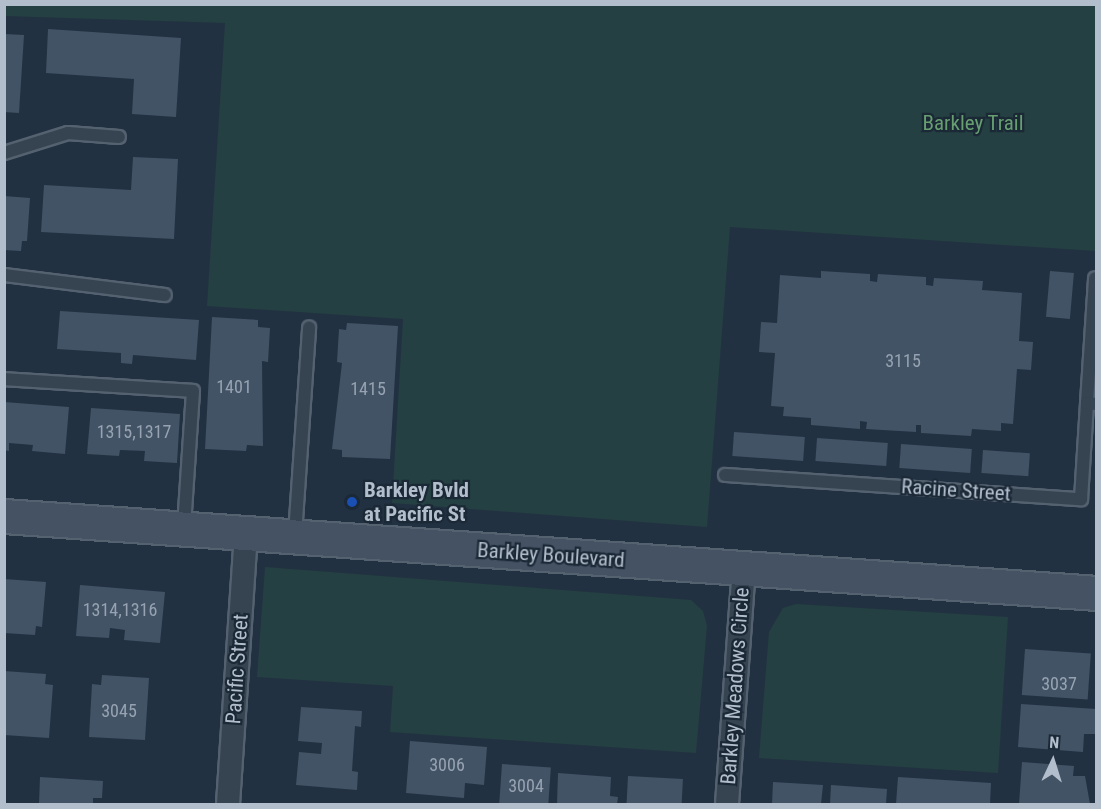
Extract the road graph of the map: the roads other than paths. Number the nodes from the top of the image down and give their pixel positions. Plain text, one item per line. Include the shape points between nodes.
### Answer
1 (119, 136) dead end
2 (4, 153) edge
3 (4, 275) edge
4 (1095, 278) dead end
5 (165, 295) dead end
6 (309, 327) dead end
7 (4, 379) edge
8 (1092, 403) edge
9 (725, 475) dead end
10 (4, 516) edge
11 (184, 529) junction
12 (246, 533) junction
13 (295, 537) junction
14 (744, 568) junction
15 (1096, 593) edge
16 (228, 804) edge
17 (727, 804) edge

1 - 2 lane via 68,133
3 - 5 lane
4 - 8 lane
6 - 13 lane
7 - 11 lane via 193,391
8 - 9 lane, Racine Street via 1081,499
10 - 11 main road, Barkley Boulevard
11 - 12 main road, Barkley Boulevard
12 - 13 main road, Barkley Boulevard
12 - 16 street, Pacific Street
13 - 14 main road, Barkley Boulevard
14 - 15 main road, Barkley Boulevard
14 - 17 street, Barkley Meadows Circle

